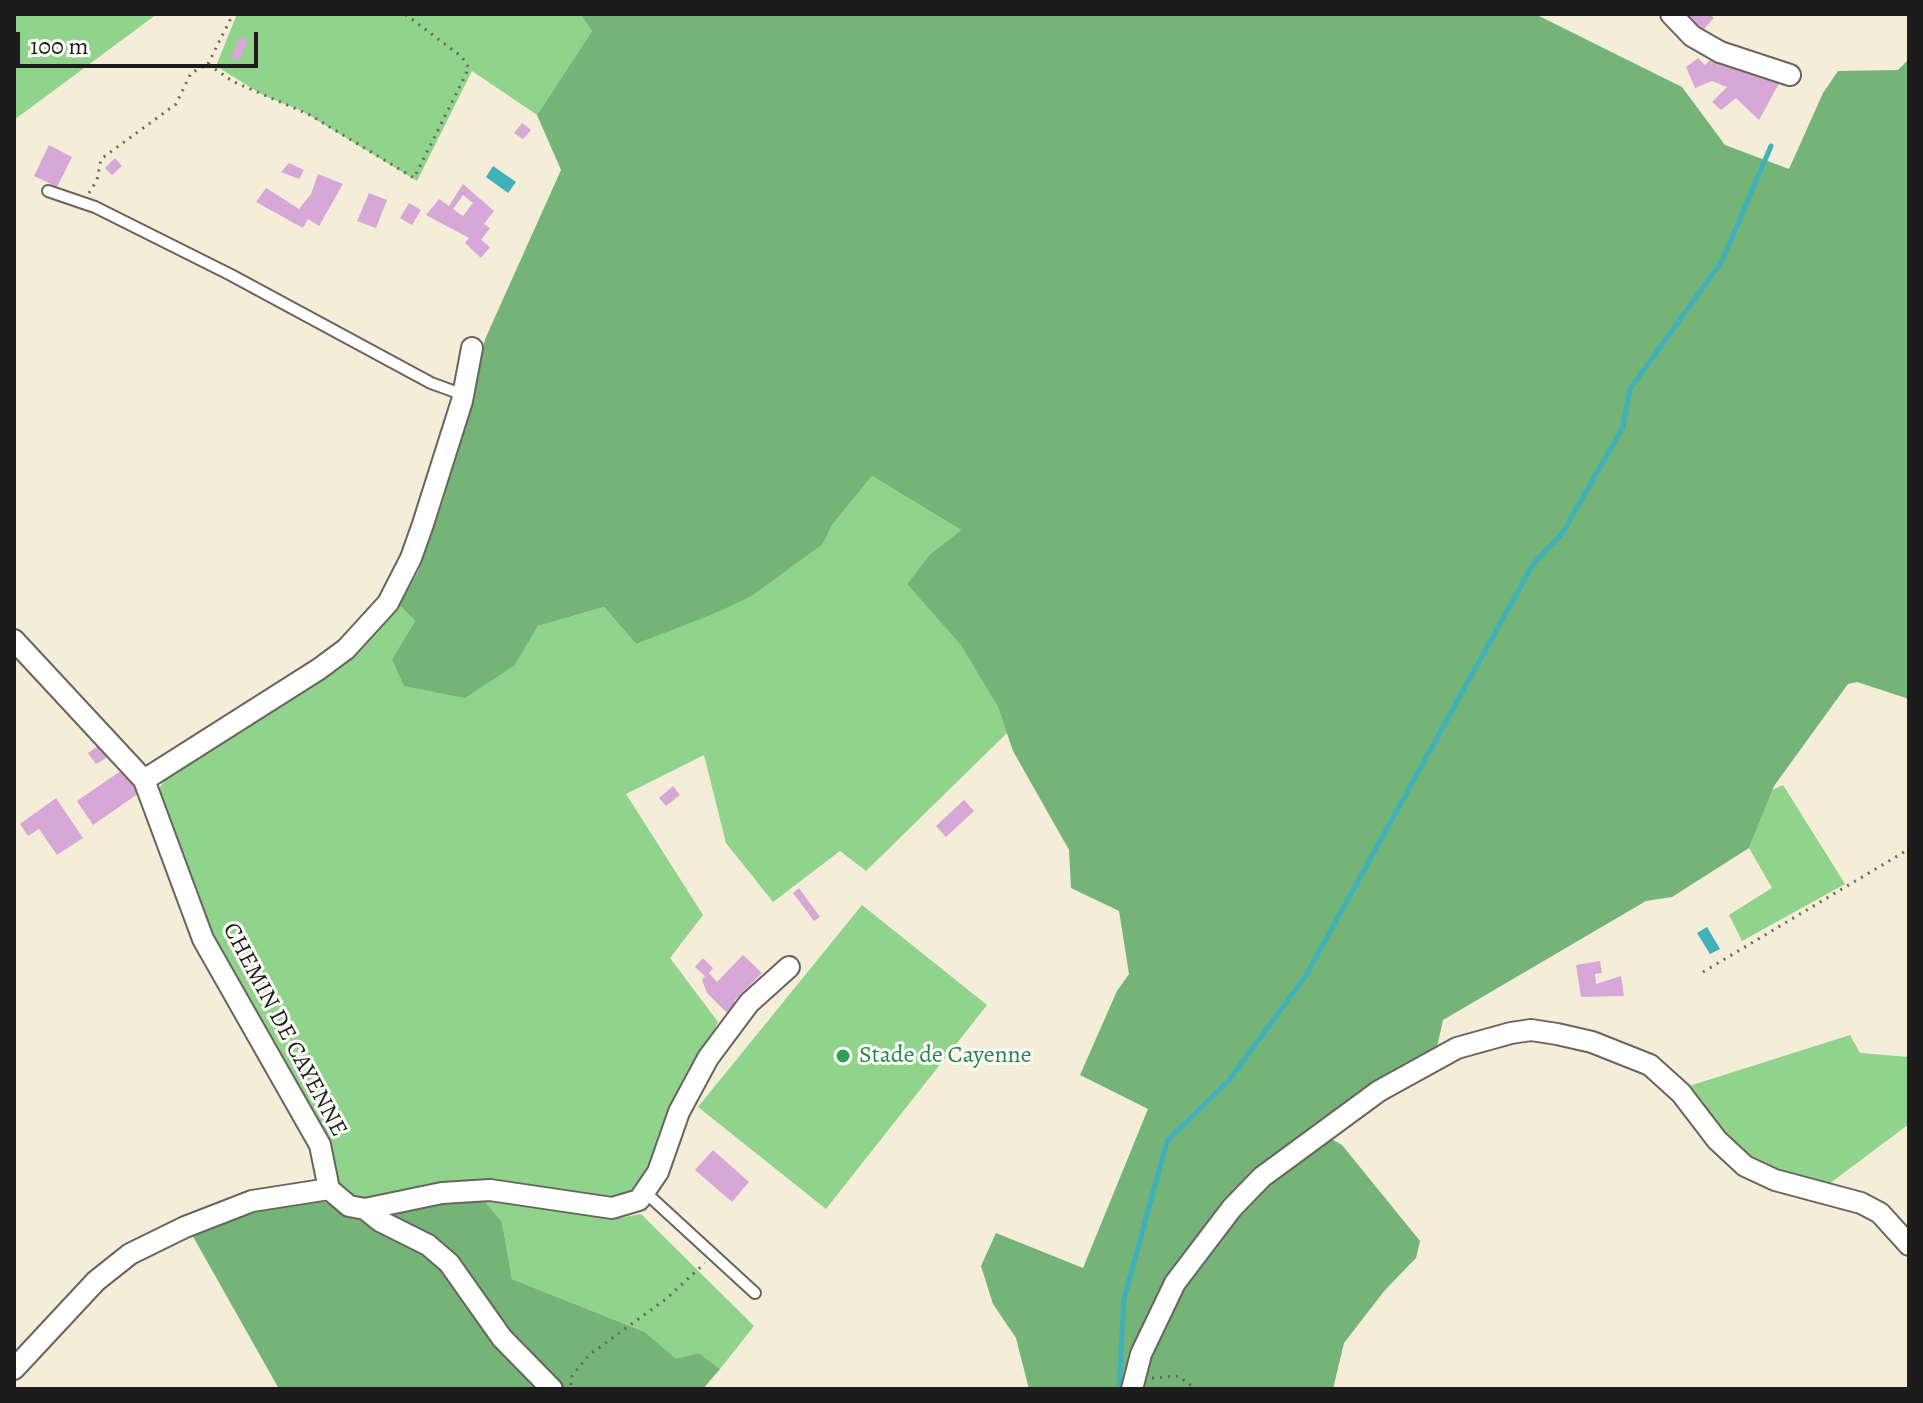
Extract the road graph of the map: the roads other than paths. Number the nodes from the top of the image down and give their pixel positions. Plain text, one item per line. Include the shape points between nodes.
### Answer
1 (1671, 14) edge
2 (1790, 75) dead end
3 (48, 191) dead end
4 (472, 348) dead end
5 (464, 395) junction
6 (14, 640) edge
7 (144, 780) junction
8 (789, 967) dead end
9 (329, 1189) junction
10 (646, 1193) junction
11 (365, 1209) junction
12 (1909, 1245) edge
13 (755, 1293) dead end
14 (14, 1369) edge
15 (1134, 1380) edge
16 (552, 1389) edge

1 - 2 street via 1692,36 1720,52
3 - 5 lane via 231,275 431,383
4 - 5 street
5 - 7 street via 411,558 388,603 346,649
6 - 7 street, CHEMIN DE CAYENNE
7 - 9 street, CHEMIN DE CAYENNE via 203,939 320,1145
8 - 10 street via 749,1003 708,1058
9 - 11 street via 349,1206
9 - 14 street via 252,1201 130,1254 96,1281
10 - 11 street via 612,1208 490,1190 442,1193
10 - 13 lane
11 - 16 street via 449,1263 502,1338
12 - 15 street via 1880,1213 1861,1203 1775,1180 1745,1166 1717,1140 1675,1085 1650,1065 1592,1042 1557,1034 1511,1033 1457,1048 1379,1091 1262,1177 1175,1283

